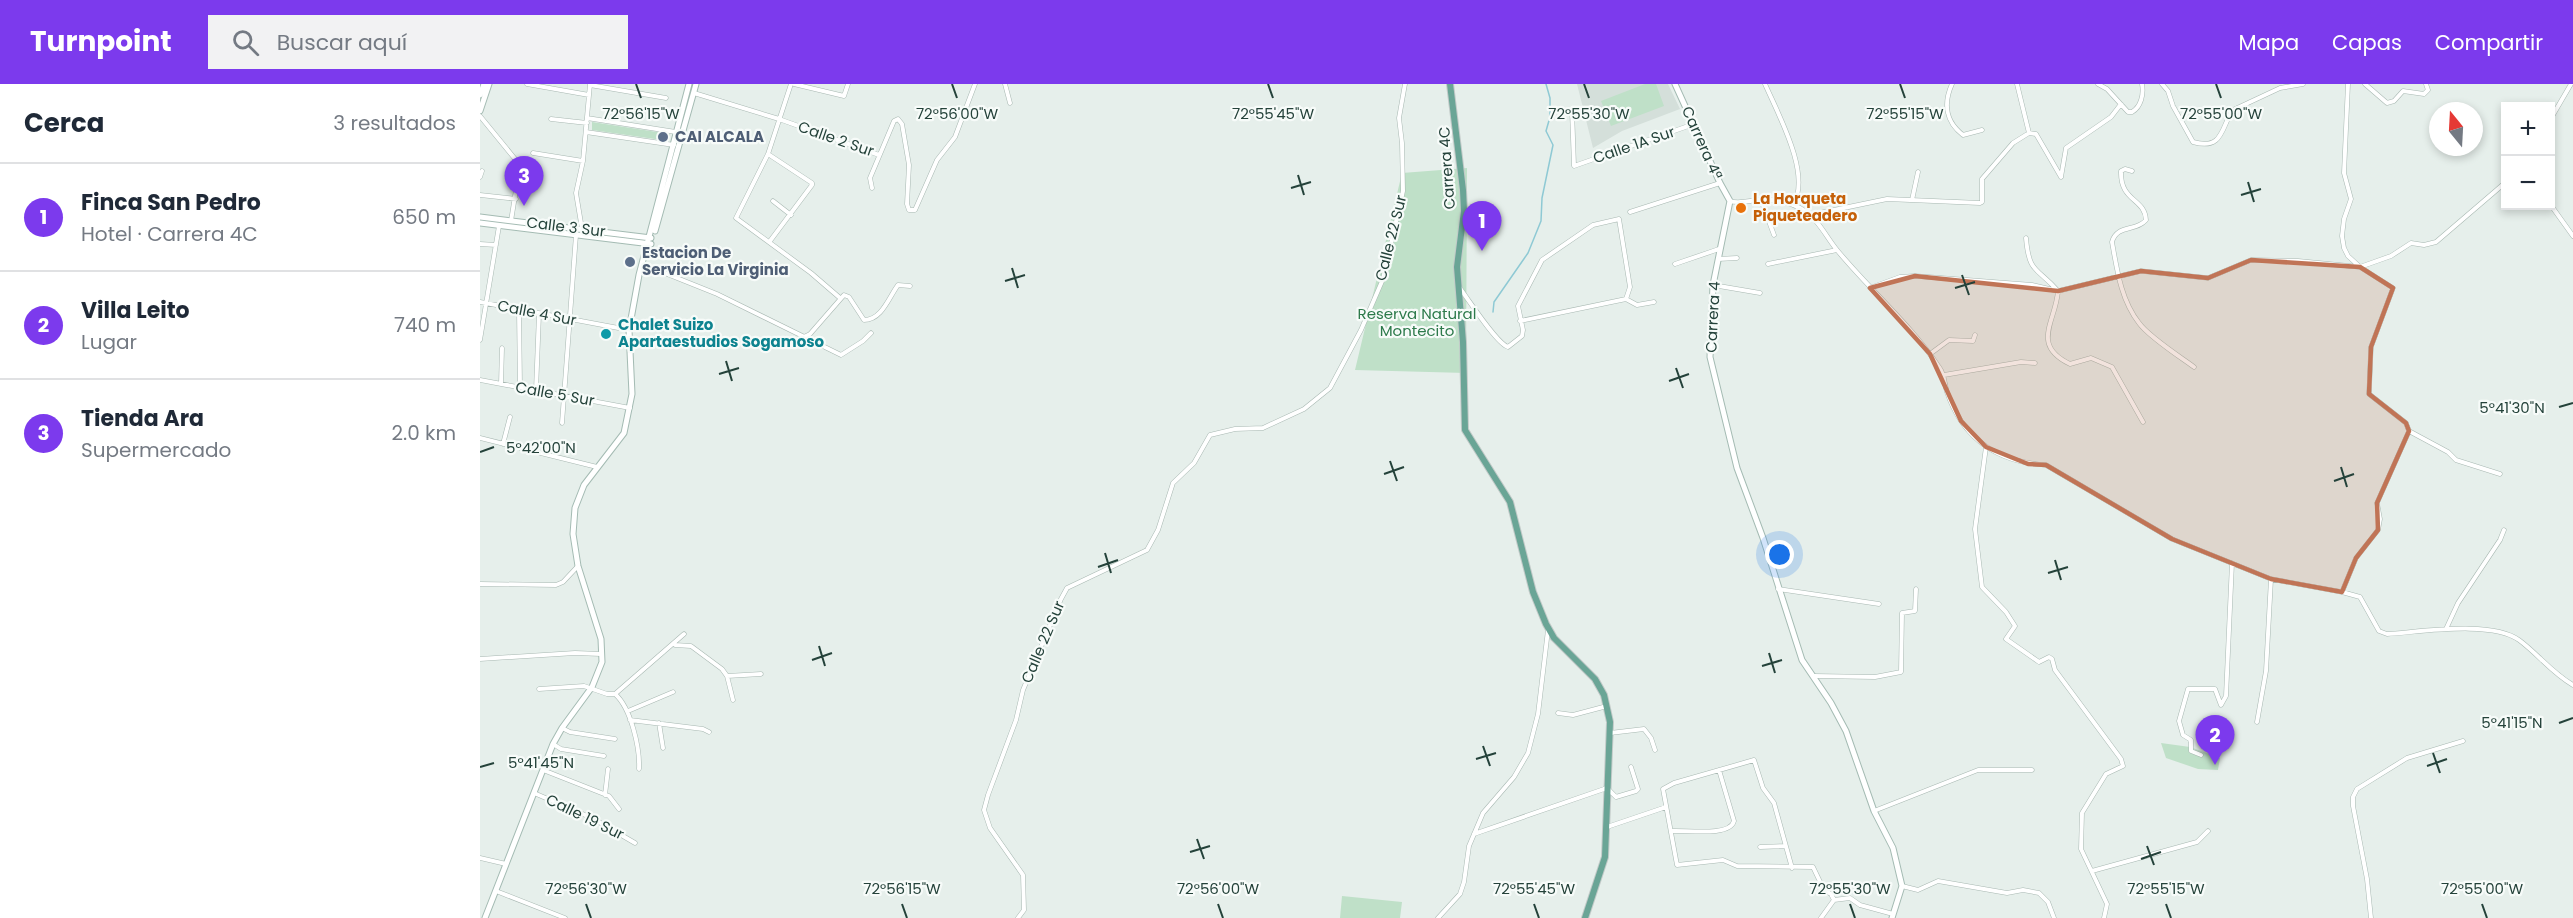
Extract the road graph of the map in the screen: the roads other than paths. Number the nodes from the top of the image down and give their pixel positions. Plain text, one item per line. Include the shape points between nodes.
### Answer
1 (484, 84) edge
2 (489, 84) edge
3 (526, 84) edge
4 (689, 84) edge
5 (696, 84) edge
6 (792, 84) edge
7 (848, 84) edge
8 (975, 84) edge
9 (1005, 84) edge
10 (1404, 84) edge
11 (1450, 84) edge
12 (1675, 84) edge
13 (1765, 84) edge
14 (1952, 84) edge
15 (2017, 84) edge
16 (2098, 84) edge
17 (2142, 84) edge
18 (2162, 84) edge
19 (2303, 84) edge
20 (2348, 84) edge
21 (2365, 84) edge
22 (2426, 84) edge
23 (2571, 84) edge
24 (590, 85) edge
25 (694, 93) junction
26 (480, 95) edge
27 (590, 95) junction
28 (666, 98) dead end
29 (1011, 103) dead end
30 (2121, 104) junction
31 (1572, 110) dead end
32 (480, 111) edge
33 (2555, 111) edge
34 (480, 116) edge
35 (587, 118) junction
36 (551, 119) dead end
37 (779, 119) junction
38 (587, 123) junction
39 (1694, 124) junction
40 (1982, 130) dead end
41 (586, 132) junction
42 (680, 133) junction
43 (2029, 133) junction
44 (674, 145) junction
45 (533, 153) dead end
46 (768, 154) junction
47 (879, 155) junction
48 (583, 161) junction
49 (482, 171) dead end
50 (2132, 171) dead end
51 (1918, 172) dead end
52 (480, 177) edge
53 (1720, 183) junction
54 (2501, 185) edge
55 (872, 188) dead end
56 (480, 195) edge
57 (516, 199) junction
58 (1761, 200) junction
59 (1912, 200) junction
60 (773, 201) dead end
61 (1730, 201) junction
62 (1793, 205) junction
63 (2554, 210) edge
64 (1630, 212) dead end
65 (791, 215) junction
66 (1810, 215) junction
67 (480, 217) edge
68 (511, 221) junction
69 (480, 223) edge
70 (499, 225) junction
71 (582, 229) junction
72 (576, 234) junction
73 (1774, 235) dead end
74 (2573, 236) edge
75 (2026, 238) dead end
76 (650, 241) junction
77 (769, 241) junction
78 (480, 244) edge
79 (496, 245) junction
80 (1719, 249) junction
81 (1837, 250) junction
82 (1737, 258) dead end
83 (1718, 259) junction
84 (644, 264) junction
85 (1675, 264) dead end
86 (1768, 264) dead end
87 (2360, 267) junction
88 (2118, 276) junction
89 (1713, 285) junction
90 (910, 286) dead end
91 (1458, 286) junction
92 (1870, 288) junction
93 (2058, 291) junction
94 (1760, 293) dead end
95 (840, 298) junction
96 (1626, 299) junction
97 (480, 302) edge
98 (1654, 302) dead end
99 (486, 303) junction
100 (519, 310) junction
101 (539, 314) junction
102 (568, 320) junction
103 (1520, 321) junction
104 (629, 330) junction
105 (871, 333) dead end
106 (1975, 335) dead end
107 (804, 337) junction
108 (480, 340) edge
109 (502, 348) dead end
110 (1930, 354) junction
111 (2035, 363) dead end
112 (2194, 367) dead end
113 (1944, 375) junction
114 (480, 380) edge
115 (501, 384) junction
116 (520, 387) junction
117 (536, 390) junction
118 (562, 395) junction
119 (630, 408) junction
120 (510, 417) dead end
121 (2143, 422) dead end
122 (562, 423) dead end
123 (2409, 431) junction
124 (480, 438) edge
125 (503, 444) junction
126 (1986, 447) junction
127 (597, 467) junction
128 (2500, 474) dead end
129 (2504, 530) dead end
130 (2232, 563) junction
131 (578, 566) junction
132 (2271, 579) junction
133 (480, 584) edge
134 (1778, 589) junction
135 (1916, 589) dead end
136 (2342, 592) junction
137 (1879, 604) dead end
138 (1549, 629) junction
139 (2446, 629) junction
140 (684, 634) dead end
141 (675, 645) junction
142 (602, 654) junction
143 (480, 659) edge
144 (761, 674) dead end
145 (727, 676) junction
146 (1814, 676) junction
147 (2573, 685) edge
148 (592, 687) junction
149 (539, 689) dead end
150 (673, 692) dead end
151 (615, 694) junction
152 (733, 700) dead end
153 (1607, 706) junction
154 (628, 711) junction
155 (1558, 713) dead end
156 (630, 720) junction
157 (2257, 722) dead end
158 (659, 723) junction
159 (562, 728) junction
160 (709, 732) dead end
161 (1610, 733) junction
162 (615, 739) dead end
163 (2463, 741) dead end
164 (553, 744) junction
165 (663, 748) dead end
166 (1655, 750) dead end
167 (2201, 755) dead end
168 (604, 756) dead end
169 (1631, 767) dead end
170 (608, 769) dead end
171 (639, 769) dead end
172 (543, 770) junction
173 (1719, 770) junction
174 (2032, 770) dead end
175 (1607, 788) junction
176 (534, 793) junction
177 (605, 795) junction
178 (1666, 807) junction
179 (620, 809) dead end
180 (1874, 811) junction
181 (1607, 827) junction
182 (1672, 831) junction
183 (2208, 831) dead end
184 (1473, 834) junction
185 (635, 843) dead end
186 (1786, 846) junction
187 (1760, 847) dead end
188 (480, 858) edge
189 (506, 864) junction
190 (1792, 868) junction
191 (2092, 871) junction
192 (1902, 886) junction
193 (496, 891) junction
194 (1834, 900) junction
195 (1894, 913) edge
196 (485, 918) edge
197 (566, 918) edge
198 (1018, 918) edge
199 (1438, 918) edge
200 (1585, 918) edge
201 (1821, 918) edge
202 (2054, 918) edge
203 (2104, 918) edge
204 (2371, 918) edge

1 - 26 street
2 - 32 street
3 - 27 street
4 - 42 street
5 - 25 street
6 - 7 street via 844,96
6 - 37 street
8 - 47 street, Calle 2 Sur via 955,137 938,160 915,210 909,210 907,204 909,165 898,119
9 - 29 street
10 - 198 street, Calle 22 Sur via 1399,118 1403,191 1383,279 1330,388 1305,410 1263,428 1210,435 1194,463 1173,483 1158,530 1147,549 1067,588 1061,599 1023,690 984,810 994,836 1023,875 1024,910
11 - 91 main road, Carrera 4C via 1464,211 1456,267
12 - 39 street, Carrera 4ª
13 - 62 street via 1797,169 1800,184
14 - 40 street via 1947,105 1952,126 1963,135
15 - 43 street
16 - 30 street
17 - 30 street via 2137,110 2128,112
18 - 19 street via 2189,136 2200,144 2216,141 2233,110 2280,88
20 - 87 street via 2344,173 2351,199 2342,236 2348,256
21 - 22 street via 2387,104 2403,91 2424,94 2428,90
23 - 33 street
24 - 27 street
24 - 28 street
25 - 37 street, Calle 2 Sur
25 - 42 street
27 - 35 street
30 - 43 street via 2111,117 2066,148 2061,177 2036,135
31 - 39 street, Calle 1A Sur via 1574,166
34 - 57 street via 519,162
35 - 38 street
35 - 42 street
36 - 38 street
37 - 46 street
37 - 47 street, Calle 2 Sur
38 - 41 street
39 - 53 street, Carrera 4ª
41 - 44 street
41 - 48 street
42 - 44 street
42 - 76 street
43 - 59 street via 2013,143 1982,179 1982,202
44 - 76 street
45 - 48 street
46 - 65 street via 812,183
46 - 77 street via 736,218
47 - 55 street via 870,178
48 - 71 street via 576,193
49 - 52 street
50 - 88 street via 2121,171 2123,188 2144,209 2146,220 2114,237
51 - 59 street
53 - 61 street, Carrera 4ª
53 - 64 street
54 - 87 street via 2436,242 2411,243 2391,256
56 - 57 street
57 - 68 street
58 - 61 street
58 - 62 street
58 - 73 street
59 - 66 street via 1887,199
60 - 65 street
61 - 80 street, Carrera 4
62 - 66 street
63 - 74 street
65 - 77 street
66 - 81 street
67 - 68 street, Calle 3 Sur
68 - 71 street, Calle 3 Sur
69 - 70 street, Calle 3 Sur
70 - 72 street, Calle 3 Sur
70 - 79 street
71 - 76 street, Calle 3 Sur
72 - 76 street, Calle 3 Sur
72 - 102 street
75 - 93 street via 2032,267
76 - 84 street
77 - 95 street
78 - 79 street
79 - 99 street
80 - 83 street, Carrera 4
80 - 85 street
81 - 86 street
81 - 92 street
82 - 83 street
83 - 89 street, Carrera 4
84 - 104 street
84 - 107 street via 717,294
87 - 88 street via 2251,260 2208,278 2141,271
87 - 123 street via 2393,288 2371,347 2369,394 2406,423
88 - 93 street
88 - 112 street via 2139,323
89 - 94 street
89 - 134 street, Carrera 4 via 1710,357 1737,468
90 - 95 street via 898,285 886,304 867,320 849,297
91 - 103 street via 1502,345 1508,347 1522,336
91 - 138 main road, Carrera 4C via 1465,430 1510,502 1533,592
92 - 93 street via 1915,276 2032,285
92 - 110 street
93 - 121 street via 2048,327 2048,341 2057,358 2070,364 2091,358 2112,367
95 - 107 street
96 - 98 street via 1637,305
96 - 103 street
96 - 103 street via 1630,287 1619,219 1593,225 1542,260 1518,306
97 - 99 street, Calle 4 Sur
99 - 100 street, Calle 4 Sur
99 - 108 street
100 - 101 street, Calle 4 Sur
100 - 116 street
101 - 102 street, Calle 4 Sur
101 - 117 street
102 - 104 street, Calle 4 Sur
102 - 118 street
104 - 119 street
105 - 107 street via 841,356
106 - 110 street via 1972,341 1949,340
109 - 115 street
110 - 113 street
111 - 113 street
113 - 126 street via 1947,392 1969,435
114 - 115 street, Calle 5 Sur
115 - 116 street, Calle 5 Sur
116 - 117 street, Calle 5 Sur
117 - 118 street, Calle 5 Sur
118 - 119 street, Calle 5 Sur
118 - 122 street
119 - 127 street via 624,433
120 - 125 street
123 - 128 street via 2456,460
123 - 136 street via 2377,503 2378,530 2356,558
124 - 125 street
125 - 127 street
126 - 130 street via 2028,464 2046,465 2172,539
126 - 191 street via 1975,529 1982,587 2015,626 2006,639 2039,662 2052,659 2055,670 2123,766 2106,774 2082,813 2081,849
127 - 131 street via 575,508 573,534
129 - 139 street
130 - 132 street
130 - 167 street via 2226,696 2221,705 2215,689 2188,689 2179,721 2183,735 2191,740 2191,751
131 - 133 street via 556,585
131 - 142 street
132 - 136 street
132 - 157 street via 2266,671
134 - 137 street
134 - 146 street, Carrera 4 via 1802,660
135 - 146 street via 1915,611 1902,613 1902,672 1875,677
136 - 139 street via 2360,597 2379,631 2387,634
138 - 153 main road, Carrera 4C via 1595,679
138 - 184 street via 1538,714 1528,753 1514,777 1483,813
139 - 147 street via 2498,631 2512,636
140 - 141 street
141 - 145 street via 691,646
141 - 151 street
142 - 143 street
142 - 148 street
144 - 145 street
145 - 152 street
146 - 180 street, Carrera 4 via 1846,731
148 - 149 street
148 - 151 street
148 - 159 street
150 - 154 street
151 - 154 street
153 - 155 street via 1573,715
153 - 161 main road, Carrera 4C
154 - 156 street
156 - 158 street
156 - 171 street
158 - 160 street
158 - 165 street
159 - 162 street
159 - 164 street
161 - 166 street via 1644,729
161 - 175 main road, Carrera 4C
163 - 204 street via 2407,758 2357,789 2353,806
164 - 168 street via 561,749
164 - 172 street
169 - 175 street via 1636,791 1616,797
170 - 177 street
172 - 176 street
172 - 177 street
173 - 178 street via 1663,789
173 - 182 street via 1733,825 1702,832
173 - 186 street via 1754,760 1763,788 1774,803
174 - 180 street via 1978,770
175 - 181 main road, Carrera 4C
175 - 184 street
176 - 185 street, Calle 19 Sur via 592,818
176 - 189 street
177 - 179 street
178 - 181 street
178 - 182 street
180 - 192 street, Carrera 4 via 1893,848
181 - 200 main road, Carrera 4C via 1605,857
182 - 190 street via 1677,865 1723,860 1737,866
183 - 191 street via 2197,842
184 - 199 street via 1460,894
186 - 187 street
186 - 190 street
188 - 189 street
189 - 193 street
190 - 194 street via 1813,867 1824,890
191 - 203 street via 2107,904
192 - 195 street
192 - 202 street via 1918,890 1938,881 2007,893 2039,893 2048,902
193 - 196 street
193 - 197 street
194 - 195 street via 1850,898 1860,905
194 - 201 street

